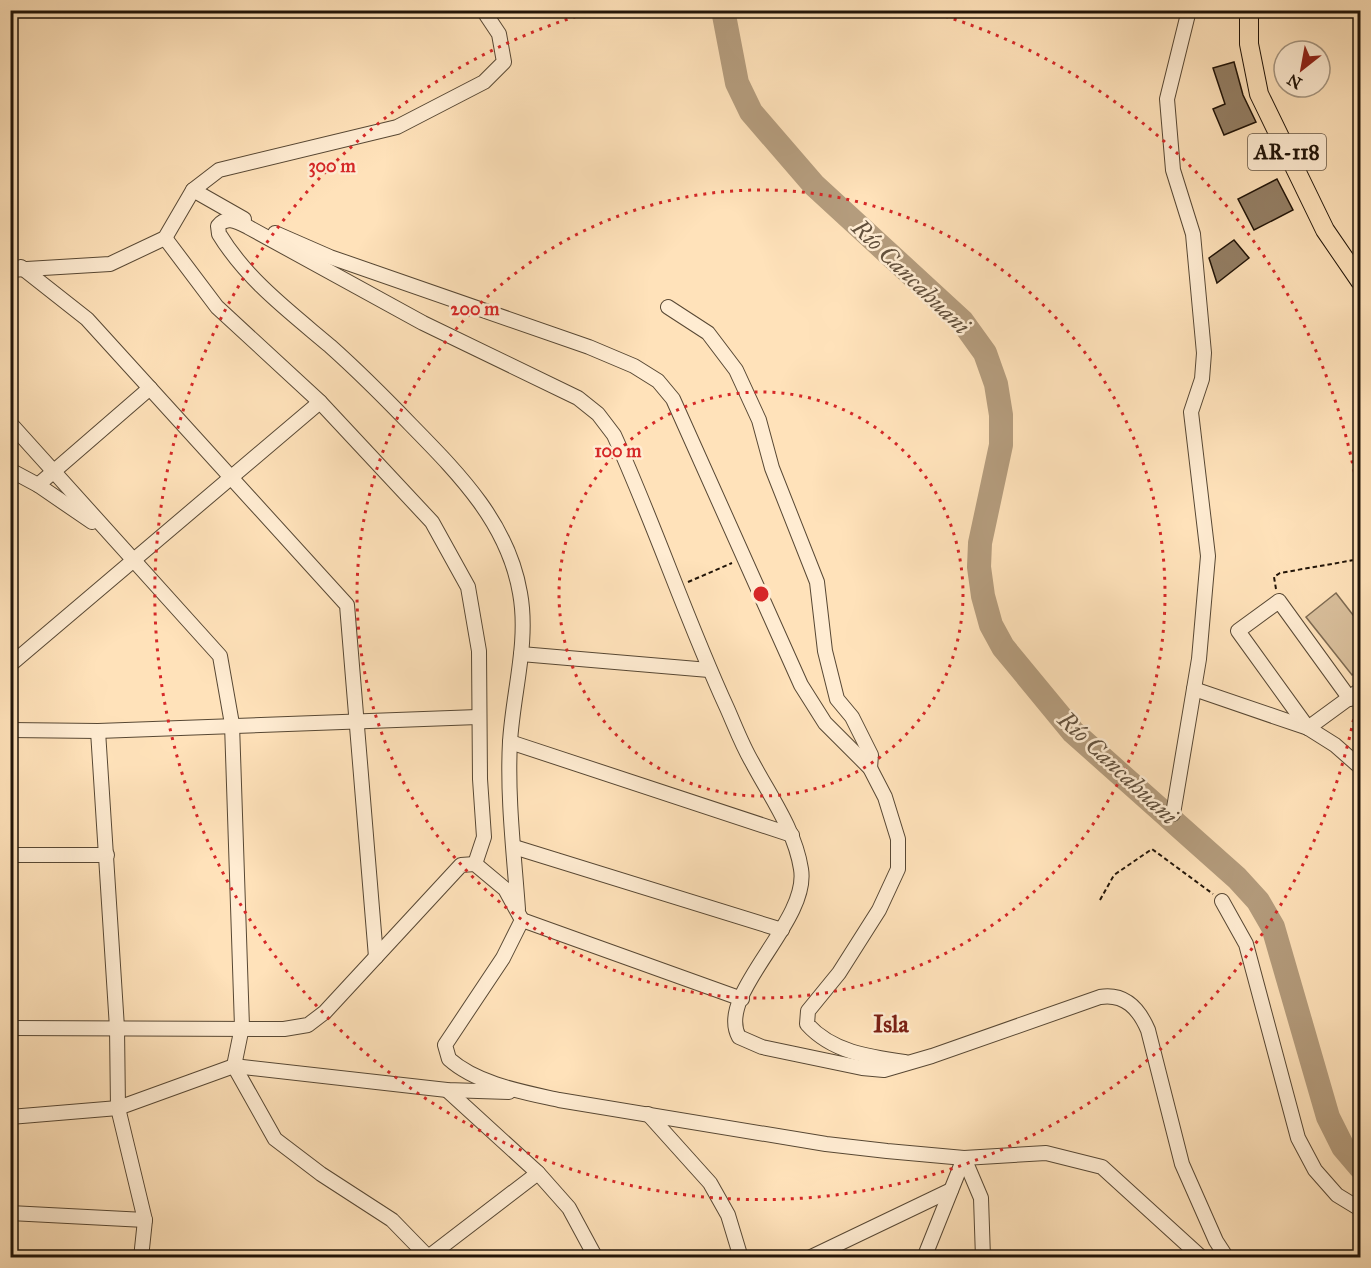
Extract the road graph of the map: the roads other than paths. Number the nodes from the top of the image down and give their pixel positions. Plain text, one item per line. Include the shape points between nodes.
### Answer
1 (483, 10) edge
2 (1189, 10) edge
3 (1250, 10) edge
4 (192, 190) junction
5 (165, 238) junction
6 (16, 268) edge
7 (1360, 280) edge
8 (668, 307) dead end
9 (150, 388) junction
10 (320, 402) junction
11 (10, 423) edge
12 (10, 470) edge
13 (54, 472) junction
14 (231, 477) junction
15 (38, 485) junction
16 (111, 535) junction
17 (133, 560) junction
18 (521, 654) junction
19 (10, 665) edge
20 (709, 670) junction
21 (1194, 689) junction
22 (1355, 695) edge
23 (478, 717) junction
24 (357, 721) junction
25 (232, 724) junction
26 (1308, 728) junction
27 (10, 730) edge
28 (98, 731) junction
29 (510, 742) junction
30 (1360, 767) edge
31 (870, 768) junction
32 (1173, 814) dead end
33 (792, 835) junction
34 (514, 847) junction
35 (10, 855) edge
36 (107, 855) junction
37 (475, 864) junction
38 (1222, 901) road end
39 (520, 914) junction
40 (782, 930) junction
41 (376, 957) junction
42 (742, 999) junction
43 (242, 1027) junction
44 (117, 1028) junction
45 (10, 1029) edge
46 (910, 1063) junction
47 (234, 1066) junction
48 (447, 1090) junction
49 (524, 1093) junction
50 (118, 1108) junction
51 (648, 1114) junction
52 (10, 1117) edge
53 (964, 1158) junction
54 (538, 1173) junction
55 (951, 1190) junction
56 (1360, 1209) edge
57 (10, 1213) edge
58 (145, 1220) junction
59 (141, 1257) edge
60 (428, 1257) edge
61 (596, 1257) edge
62 (741, 1257) edge
63 (809, 1257) edge
64 (924, 1257) edge
65 (983, 1257) edge
66 (1202, 1257) edge
67 (1227, 1257) edge

1 - 4 street via 499,34 504,62 484,82 398,127 219,170
2 - 21 street via 1167,99 1173,170 1193,234 1204,353 1202,379 1191,412 1208,556
3 - 7 main road, AR-118 via 1250,44 1259,94 1325,230
4 - 5 street
4 - 31 street via 253,223 330,257 590,347 658,381 673,399 801,685 825,723
5 - 6 street via 110,264
5 - 10 street via 217,307
6 - 9 street via 87,319
8 - 31 street via 708,333 736,370 759,420 772,468 817,582 825,651 837,699 852,717 871,755
9 - 13 street
9 - 14 street
10 - 14 street
10 - 23 street via 432,522 468,587 479,651
11 - 13 street
12 - 15 street
13 - 15 street
13 - 16 street
14 - 17 street
14 - 24 street via 347,605
15 - 16 street
16 - 17 street
17 - 19 street
17 - 25 street via 220,656
18 - 20 street
18 - 20 street via 522,609 517,579 491,516 447,463 367,380 262,287 221,238 219,224 232,220 248,227 423,323 590,407 614,435
18 - 29 street
20 - 33 street via 750,759
21 - 26 street
21 - 32 street
22 - 26 street
22 - 26 street via 1279,601 1238,631
23 - 24 street
23 - 37 street via 484,837
24 - 25 street
24 - 41 street
25 - 28 street
25 - 43 street
26 - 30 street
27 - 28 street
28 - 36 street
29 - 33 street
29 - 34 street
31 - 46 street via 885,797 898,839 898,869 868,928 808,1011 807,1024 818,1036 858,1055
33 - 40 street via 802,880
34 - 39 street
34 - 40 street
35 - 36 street
36 - 44 street
37 - 39 street via 505,889
37 - 41 street via 461,865
38 - 56 street via 1246,944 1298,1138 1322,1179 1337,1195
39 - 42 street
39 - 49 street via 514,940 447,1040 445,1049 449,1059 461,1068
40 - 42 street
41 - 43 street via 308,1025 284,1029
42 - 46 street via 735,1025 739,1037 750,1044 869,1069 884,1070
43 - 44 street
43 - 47 street
44 - 45 street
44 - 50 street
46 - 67 street via 1100,997 1131,1004 1148,1030 1182,1164
47 - 48 street
47 - 50 street
47 - 60 street via 275,1139 392,1220
48 - 49 street
48 - 54 street
49 - 51 street
50 - 52 street
50 - 58 street
51 - 53 street via 826,1144
51 - 62 street via 710,1183 728,1215
53 - 55 street
53 - 65 street via 981,1198
53 - 66 street via 1046,1153 1102,1167
54 - 60 street
54 - 61 street via 569,1208
55 - 63 street
55 - 64 street
57 - 58 street
58 - 59 street

